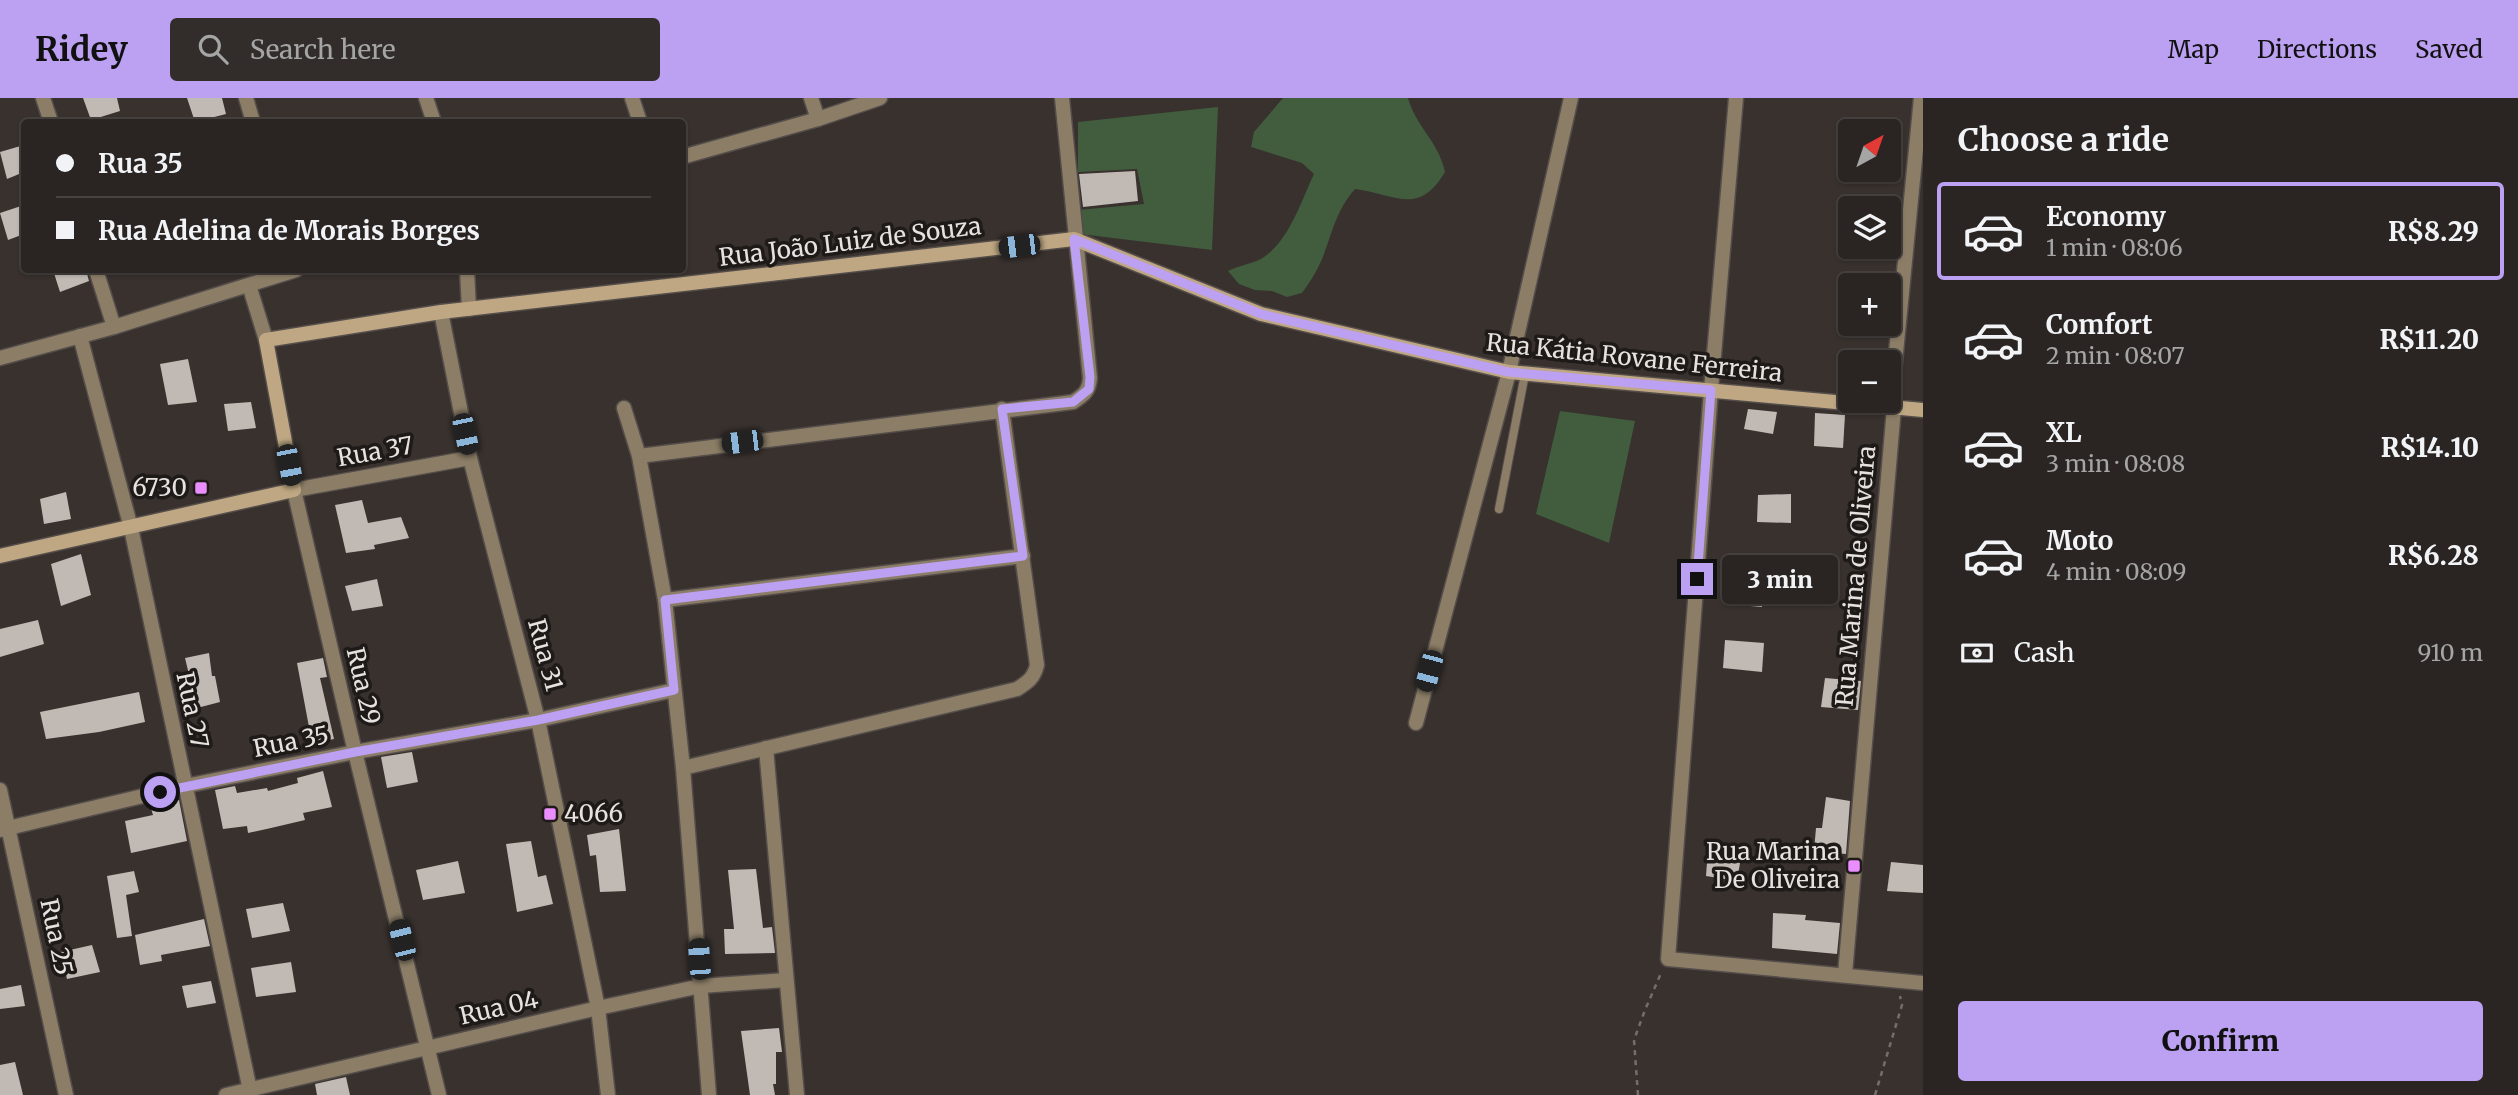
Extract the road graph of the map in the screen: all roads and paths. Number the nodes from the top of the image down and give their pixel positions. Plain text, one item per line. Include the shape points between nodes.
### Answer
1 (43, 98) edge
2 (246, 98) edge
3 (426, 98) edge
4 (632, 98) edge
5 (811, 98) edge
6 (880, 98) edge
7 (1062, 98) edge
8 (1571, 98) edge
9 (1736, 98) edge
10 (1922, 98) edge
11 (50, 119) edge
12 (252, 119) edge
13 (433, 119) edge
14 (639, 119) edge
15 (818, 120) junction
16 (686, 156) edge
17 (1074, 239) junction
18 (97, 273) edge
19 (287, 273) edge
20 (467, 273) edge
21 (249, 285) junction
22 (469, 309) junction
23 (440, 312) junction
24 (1261, 314) joint
25 (114, 327) junction
26 (80, 336) junction
27 (265, 340) junction
28 (1896, 350) edge
29 (0, 358) edge
30 (1508, 372) junction
31 (1525, 374) junction
32 (1711, 390) junction
33 (1838, 402) edge
34 (624, 408) dead end
35 (1901, 408) edge
36 (1002, 409) junction
37 (1923, 410) edge
38 (1894, 413) edge
39 (639, 456) junction
40 (470, 458) junction
41 (294, 490) junction
42 (1499, 509) dead end
43 (131, 528) junction
44 (0, 556) edge
45 (1023, 556) junction
46 (665, 600) junction
47 (674, 690) junction
48 (538, 720) junction
49 (1416, 723) dead end
50 (766, 748) junction
51 (355, 752) junction
52 (683, 768) junction
53 (185, 786) junction
54 (0, 790) edge
55 (4, 829) edge
56 (1668, 959) junction
57 (1845, 974) junction
58 (786, 980) junction
59 (1895, 980) junction
60 (1923, 983) edge
61 (701, 986) junction
62 (598, 1008) junction
63 (429, 1048) junction
64 (250, 1092) edge
65 (66, 1095) edge
66 (226, 1095) edge
67 (439, 1095) edge
68 (608, 1095) edge
69 (709, 1095) edge
70 (796, 1095) edge
71 (1638, 1095) edge
72 (1875, 1095) edge

1 - 11 street
2 - 12 street
3 - 13 street
4 - 14 street
5 - 15 street
6 - 15 street
7 - 17 street
8 - 30 street
9 - 32 street
10 - 28 street, Rua Marina de Oliveira
15 - 16 street
17 - 22 street, Rua João Luiz de Souza
17 - 24 street, Rua João Luiz de Souza
17 - 36 street via 1089,389 1073,402
18 - 25 street
19 - 21 street
20 - 22 street
21 - 25 street
21 - 27 street, Rua 29
22 - 23 street, Rua João Luiz de Souza
23 - 27 street, Rua João Luiz de Souza
23 - 40 street, Rua 31
24 - 30 street, Rua Kátia Rovane Ferreira
25 - 26 street
26 - 29 street
26 - 43 street, Rua 27
27 - 41 street, Rua 29
30 - 31 street, Rua Kátia Rovane Ferreira
30 - 49 street
31 - 32 street, Rua Kátia Rovane Ferreira
31 - 42 lane
32 - 33 street, Rua Kátia Rovane Ferreira
32 - 56 street
34 - 39 street
35 - 37 street, Rua Kátia Rovane Ferreira
36 - 39 street
36 - 45 street
38 - 57 street, Rua Marina de Oliveira
39 - 46 street
40 - 41 street, Rua 37
40 - 48 street, Rua 31
41 - 43 street, Rua 37
41 - 51 street, Rua 29
43 - 44 street, Rua 37
43 - 53 street, Rua 27
45 - 46 street
45 - 50 street via 1037,665 1028,682 1017,689
46 - 47 street
47 - 48 street, Rua 35
47 - 52 street
48 - 51 street, Rua 35
48 - 62 street, Rua 31
50 - 52 street
50 - 58 street
51 - 53 street, Rua 35
51 - 63 street, Rua 29
52 - 61 street
53 - 55 street, Rua 35
53 - 64 street, Rua 27
54 - 55 street, Rua 25
55 - 65 street, Rua 25
56 - 57 street
56 - 71 path via 1634,1040
57 - 59 street
58 - 61 street, Rua 04
58 - 70 street
59 - 60 street
59 - 72 path via 1902,1005
61 - 62 street, Rua 04
61 - 69 street
62 - 63 street, Rua 04
62 - 68 street, Rua 31
63 - 64 street, Rua 04
63 - 67 street, Rua 29
64 - 66 street, Rua 04

